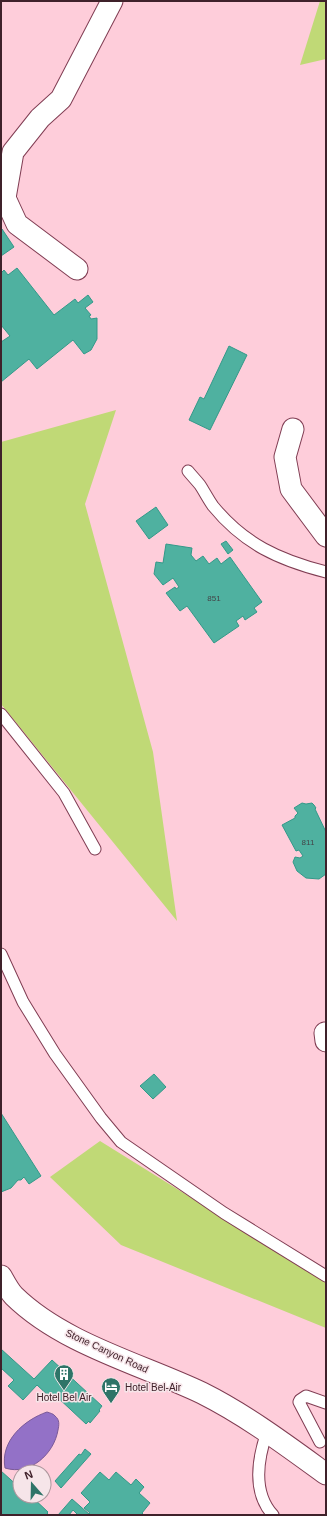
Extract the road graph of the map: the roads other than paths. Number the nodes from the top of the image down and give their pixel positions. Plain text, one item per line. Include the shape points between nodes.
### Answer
1 (112, 1) edge
2 (77, 269) dead end
3 (293, 429) dead end
4 (188, 471) dead end
5 (326, 536) edge
6 (326, 572) edge
7 (1, 714) edge
8 (95, 850) dead end
9 (1, 954) edge
10 (326, 1276) edge
11 (4, 1289) edge
12 (326, 1403) edge
13 (267, 1432) junction
14 (316, 1449) edge
15 (326, 1474) edge
16 (272, 1515) edge

1 - 2 street via 61,99 40,118 13,152 5,198 17,224
3 - 5 street via 286,457 290,489
4 - 6 lane via 212,505 240,534 262,549 290,562
7 - 8 lane via 64,793
9 - 10 lane via 23,1002 55,1054 121,1142 224,1213
11 - 13 street, Stone Canyon Road via 38,1317 78,1340 201,1393 242,1414
12 - 14 lane via 306,1396 299,1402
13 - 14 street, Stone Canyon Road
13 - 16 lane via 260,1455 258,1476 264,1501
14 - 15 street, Stone Canyon Road

